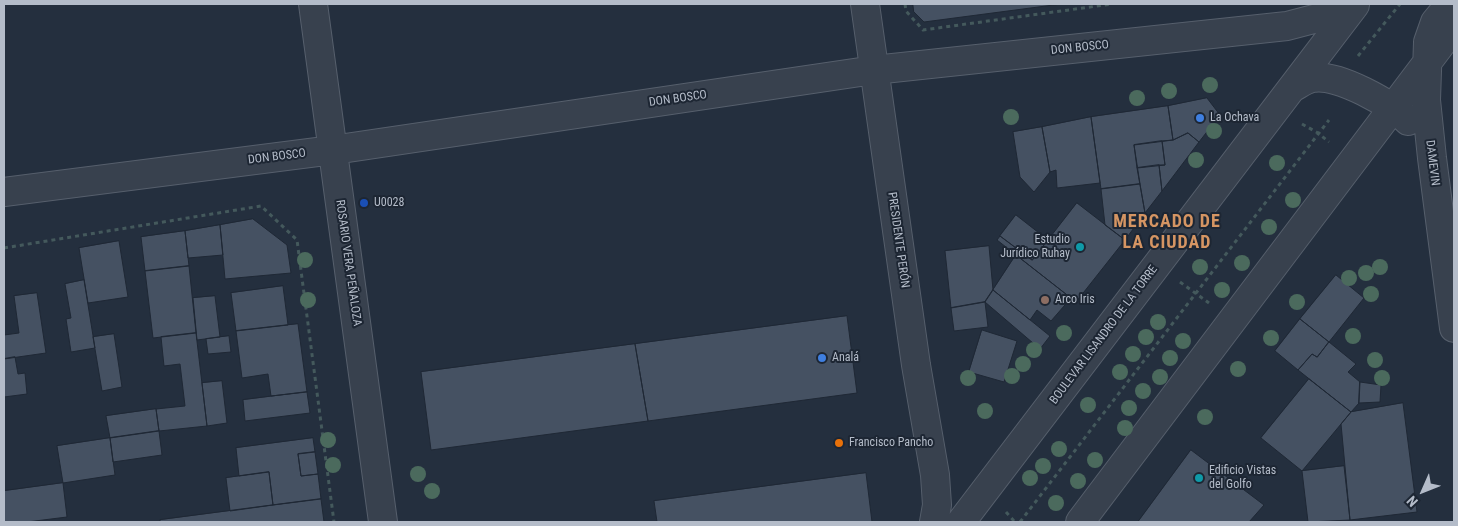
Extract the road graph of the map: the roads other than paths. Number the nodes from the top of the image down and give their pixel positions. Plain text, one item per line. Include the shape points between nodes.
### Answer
1 (313, 4) edge
2 (864, 4) edge
3 (1350, 4) edge
4 (1356, 4) edge
5 (1450, 4) edge
6 (1454, 27) edge
7 (1427, 64) junction
8 (874, 70) junction
9 (1292, 88) junction
10 (1393, 110) junction
11 (333, 150) junction
12 (1432, 158) junction
13 (4, 192) edge
14 (1454, 328) edge
15 (935, 475) junction
16 (979, 515) edge
17 (383, 522) edge
18 (934, 522) edge
19 (1080, 522) edge

1 - 11 street, ROSARIO VERA PEÑALOZA
2 - 8 street, PRESIDENTE PERÓN
3 - 8 street, DON BOSCO via 1329,15 1287,26
4 - 9 street, BOULEVAR LISANDRO DE LA TORRE
5 - 7 street, DAMEVIN via 1430,32
6 - 7 street
7 - 10 street
7 - 12 street, DAMEVIN via 1426,100
8 - 11 street, DON BOSCO
8 - 15 street, PRESIDENTE PERÓN
9 - 10 street via 1312,78 1328,78 1348,83
9 - 16 street, BOULEVAR LISANDRO DE LA TORRE
10 - 12 street via 1406,119
10 - 19 street
11 - 13 street, DON BOSCO
11 - 17 street, ROSARIO VERA PEÑALOZA
12 - 14 street, DAMEVIN
15 - 16 street, PRESIDENTE PERÓN via 952,497
15 - 18 street, PRESIDENTE PERÓN via 937,504

